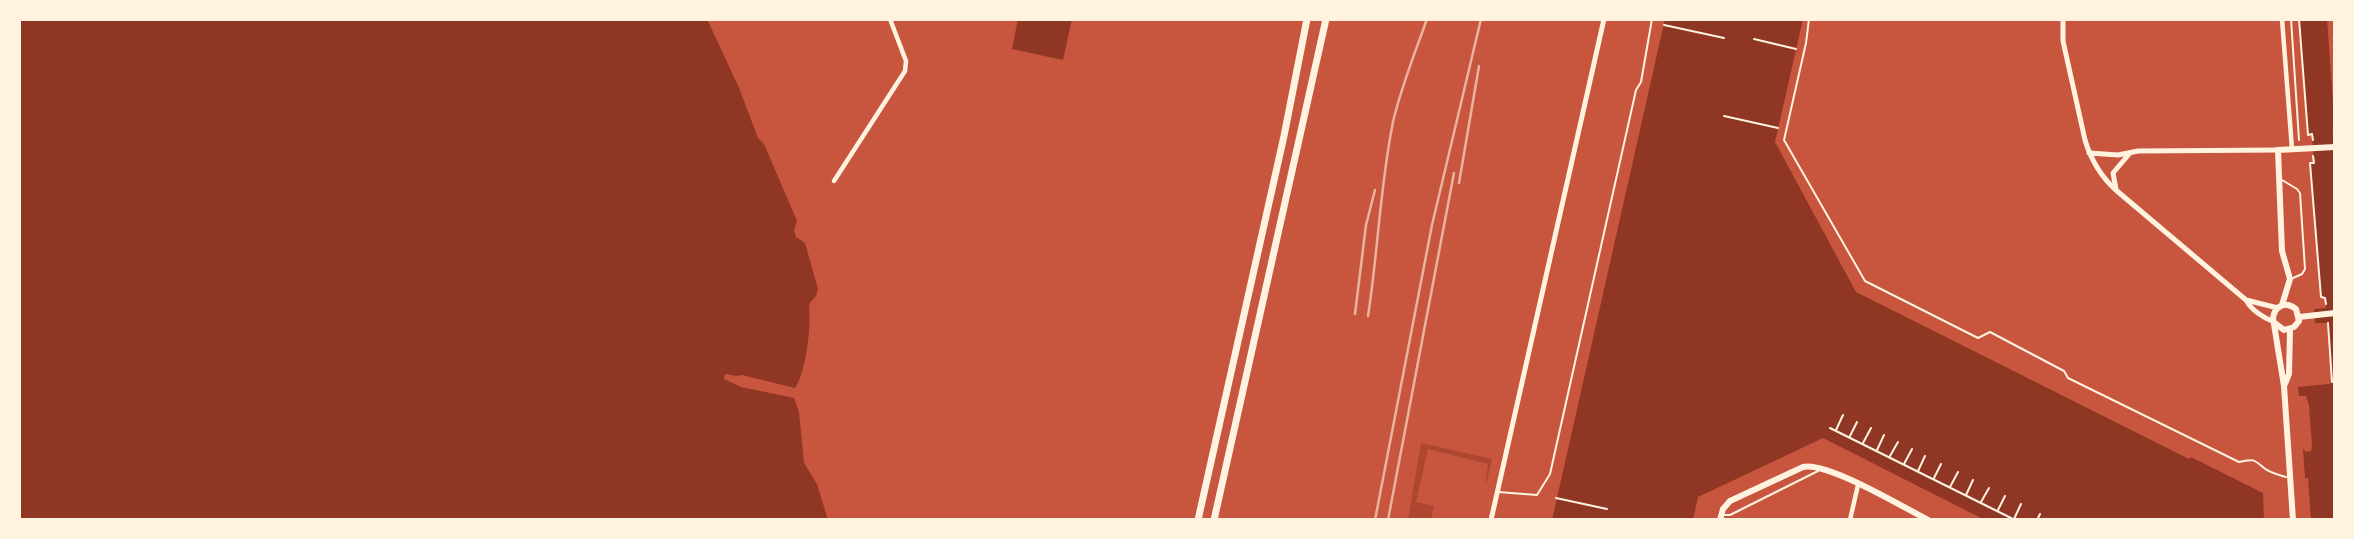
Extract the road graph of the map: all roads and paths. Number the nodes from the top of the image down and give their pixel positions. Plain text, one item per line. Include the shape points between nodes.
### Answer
1 (890, 19) edge
2 (1307, 19) edge
3 (1326, 19) edge
4 (1604, 19) edge
5 (1652, 19) edge
6 (1809, 19) edge
7 (2063, 19) edge
8 (2282, 19) edge
9 (2291, 19) edge
10 (2299, 19) edge
11 (1664, 25) dead end
12 (1724, 38) dead end
13 (1754, 39) dead end
14 (1796, 49) dead end
15 (1724, 116) dead end
16 (1778, 128) dead end
17 (2313, 141) dead end
18 (2335, 147) edge
19 (2292, 149) junction
20 (2310, 149) junction
21 (2278, 150) junction
22 (2089, 153) junction
23 (2130, 153) junction
24 (2277, 178) junction
25 (834, 181) dead end
26 (2117, 191) junction
27 (2290, 279) junction
28 (2246, 300) junction
29 (2280, 306) junction
30 (2326, 309) dead end
31 (2335, 313) edge
32 (2299, 317) junction
33 (2275, 323) junction
34 (2328, 323) dead end
35 (2290, 329) junction
36 (2332, 382) dead end
37 (2284, 386) junction
38 (1843, 415) dead end
39 (1857, 422) dead end
40 (1830, 428) dead end
41 (1871, 428) dead end
42 (1835, 430) junction
43 (1884, 435) dead end
44 (1849, 437) junction
45 (1898, 442) dead end
46 (1863, 444) junction
47 (1912, 449) dead end
48 (1876, 450) junction
49 (1925, 456) dead end
50 (1890, 457) junction
51 (1904, 464) junction
52 (1941, 464) dead end
53 (1819, 466) junction
54 (1918, 471) junction
55 (1958, 472) dead end
56 (1934, 479) junction
57 (2290, 479) junction
58 (1973, 480) dead end
59 (1858, 485) junction
60 (1950, 487) junction
61 (1989, 488) dead end
62 (1497, 492) junction
63 (1965, 495) junction
64 (2006, 496) dead end
65 (1556, 498) dead end
66 (1981, 503) junction
67 (2021, 504) dead end
68 (1608, 509) dead end
69 (1997, 511) junction
70 (2040, 514) dead end
71 (1720, 517) edge
72 (2015, 519) edge
73 (1198, 520) edge
74 (1214, 520) edge
75 (1492, 520) edge
76 (1850, 520) edge
77 (1928, 520) edge
78 (2038, 520) edge
79 (2292, 520) edge

1 - 25 street via 906,61 905,71
2 - 73 main road
3 - 74 main road
4 - 62 street
5 - 62 lane via 1550,474 1537,495
6 - 57 lane via 1784,140 1865,281 1978,338 1990,332 2064,371 2068,378 2239,462 2253,459
7 - 22 street via 2063,41
8 - 19 street
9 - 19 path via 2300,139
10 - 17 path via 2308,135 2312,134
11 - 12 path
13 - 14 path
15 - 16 path
18 - 20 main road
19 - 20 main road
19 - 21 main road
20 - 30 path via 2321,297
21 - 23 street
21 - 24 main road
22 - 23 street
22 - 26 street
23 - 26 street via 2113,173
24 - 27 main road via 2282,251
24 - 27 lane via 2300,193 2305,269
26 - 28 street
27 - 29 main road
28 - 29 street
28 - 33 street
29 - 32 main road via 2293,306
29 - 33 main road
31 - 32 main road
32 - 35 main road
33 - 35 main road
33 - 37 main road
34 - 36 path
35 - 37 main road via 2289,374
37 - 57 main road
38 - 42 path
39 - 44 path
40 - 42 path
41 - 46 path
42 - 44 path
43 - 48 path
44 - 46 path
45 - 50 path
46 - 48 path
47 - 51 path
48 - 50 path
49 - 54 path
50 - 51 path
51 - 54 path
52 - 56 path
53 - 59 main road
53 - 71 lane via 1817,472
53 - 71 main road via 1803,467 1727,505
54 - 56 path
55 - 60 path
56 - 60 path
57 - 79 main road
58 - 63 path
59 - 76 street
59 - 77 main road
60 - 63 path
61 - 66 path
62 - 75 street
63 - 66 path
64 - 69 path
65 - 68 path
66 - 69 path
67 - 72 path
69 - 72 path
70 - 78 path

